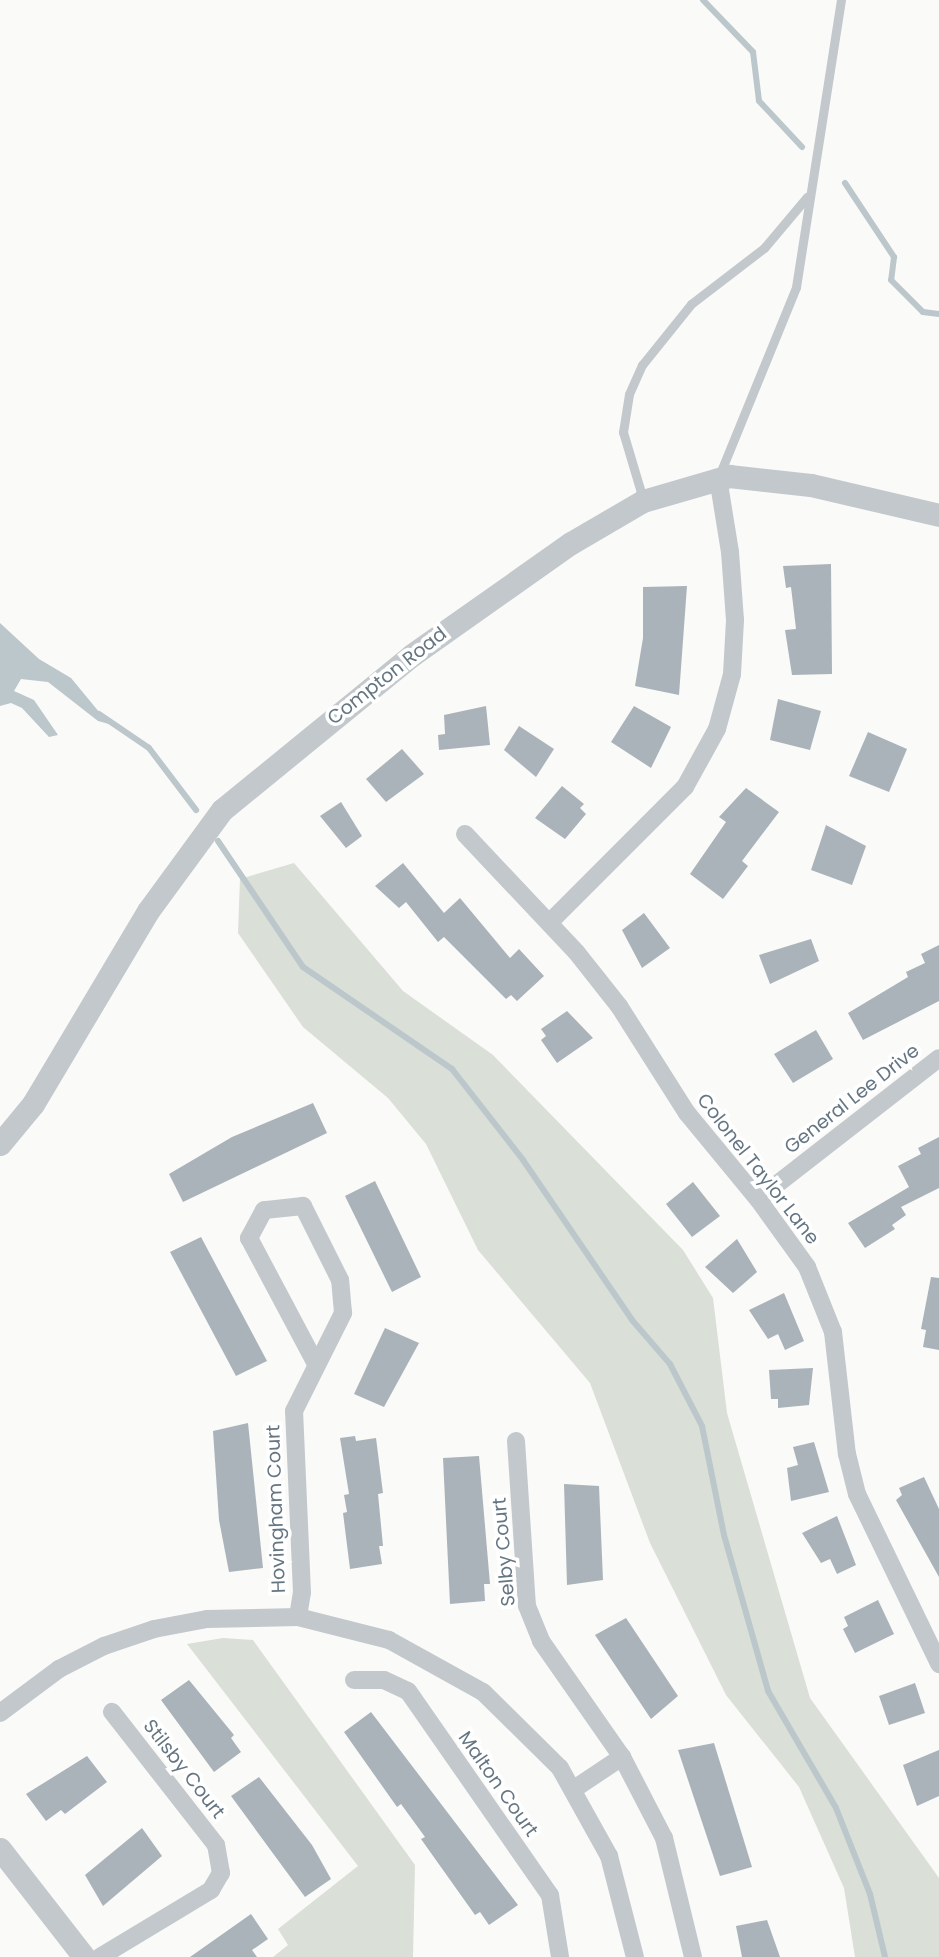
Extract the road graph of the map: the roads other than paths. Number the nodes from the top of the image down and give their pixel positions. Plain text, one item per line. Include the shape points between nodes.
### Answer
1 (841, 0) edge
2 (808, 195) junction
3 (718, 478) junction
4 (643, 501) junction
5 (939, 515) edge
6 (465, 834) dead end
7 (550, 923) junction
8 (939, 1058) edge
9 (0, 1144) edge
10 (758, 1199) junction
11 (315, 1362) junction
12 (516, 1441) dead end
13 (298, 1617) junction
14 (939, 1664) edge
15 (354, 1680) dead end
16 (112, 1712) dead end
17 (0, 1713) edge
18 (622, 1758) junction
19 (574, 1789) junction
20 (0, 1849) edge
21 (83, 1957) edge
22 (100, 1957) edge
23 (560, 1957) edge
24 (635, 1957) edge
25 (693, 1957) edge

1 - 2 lane
2 - 3 lane via 796,287
2 - 4 lane via 764,248 691,304 642,365 629,394 623,432
3 - 4 street, Compton Road
3 - 5 street, Compton Road via 763,477
3 - 7 street via 735,620 732,674 717,729 685,788
4 - 9 street, Compton Road via 571,543 464,617 222,810 148,911 33,1104
6 - 7 street, Colonel Taylor Lane
7 - 10 street, Colonel Taylor Lane via 619,1006 687,1113
8 - 10 street, General Lee Drive
10 - 14 street, Colonel Taylor Lane via 821,1295 833,1332 847,1454 857,1494
11 - 11 street, Hovingham Court via 343,1313 340,1280 303,1206 264,1210 249,1238
11 - 13 street, Hovingham Court via 294,1411 302,1593
12 - 18 street, Selby Court via 527,1606 541,1641
13 - 17 street via 207,1619 127,1637 59,1669
13 - 19 street via 416,1651 484,1692 539,1743
15 - 23 street, Malton Court via 384,1680 408,1691 550,1895
16 - 22 street, Stilsby Court via 216,1844 221,1873 211,1890
18 - 19 street
18 - 25 street, Selby Court via 664,1838
19 - 24 street via 609,1856
20 - 21 street

